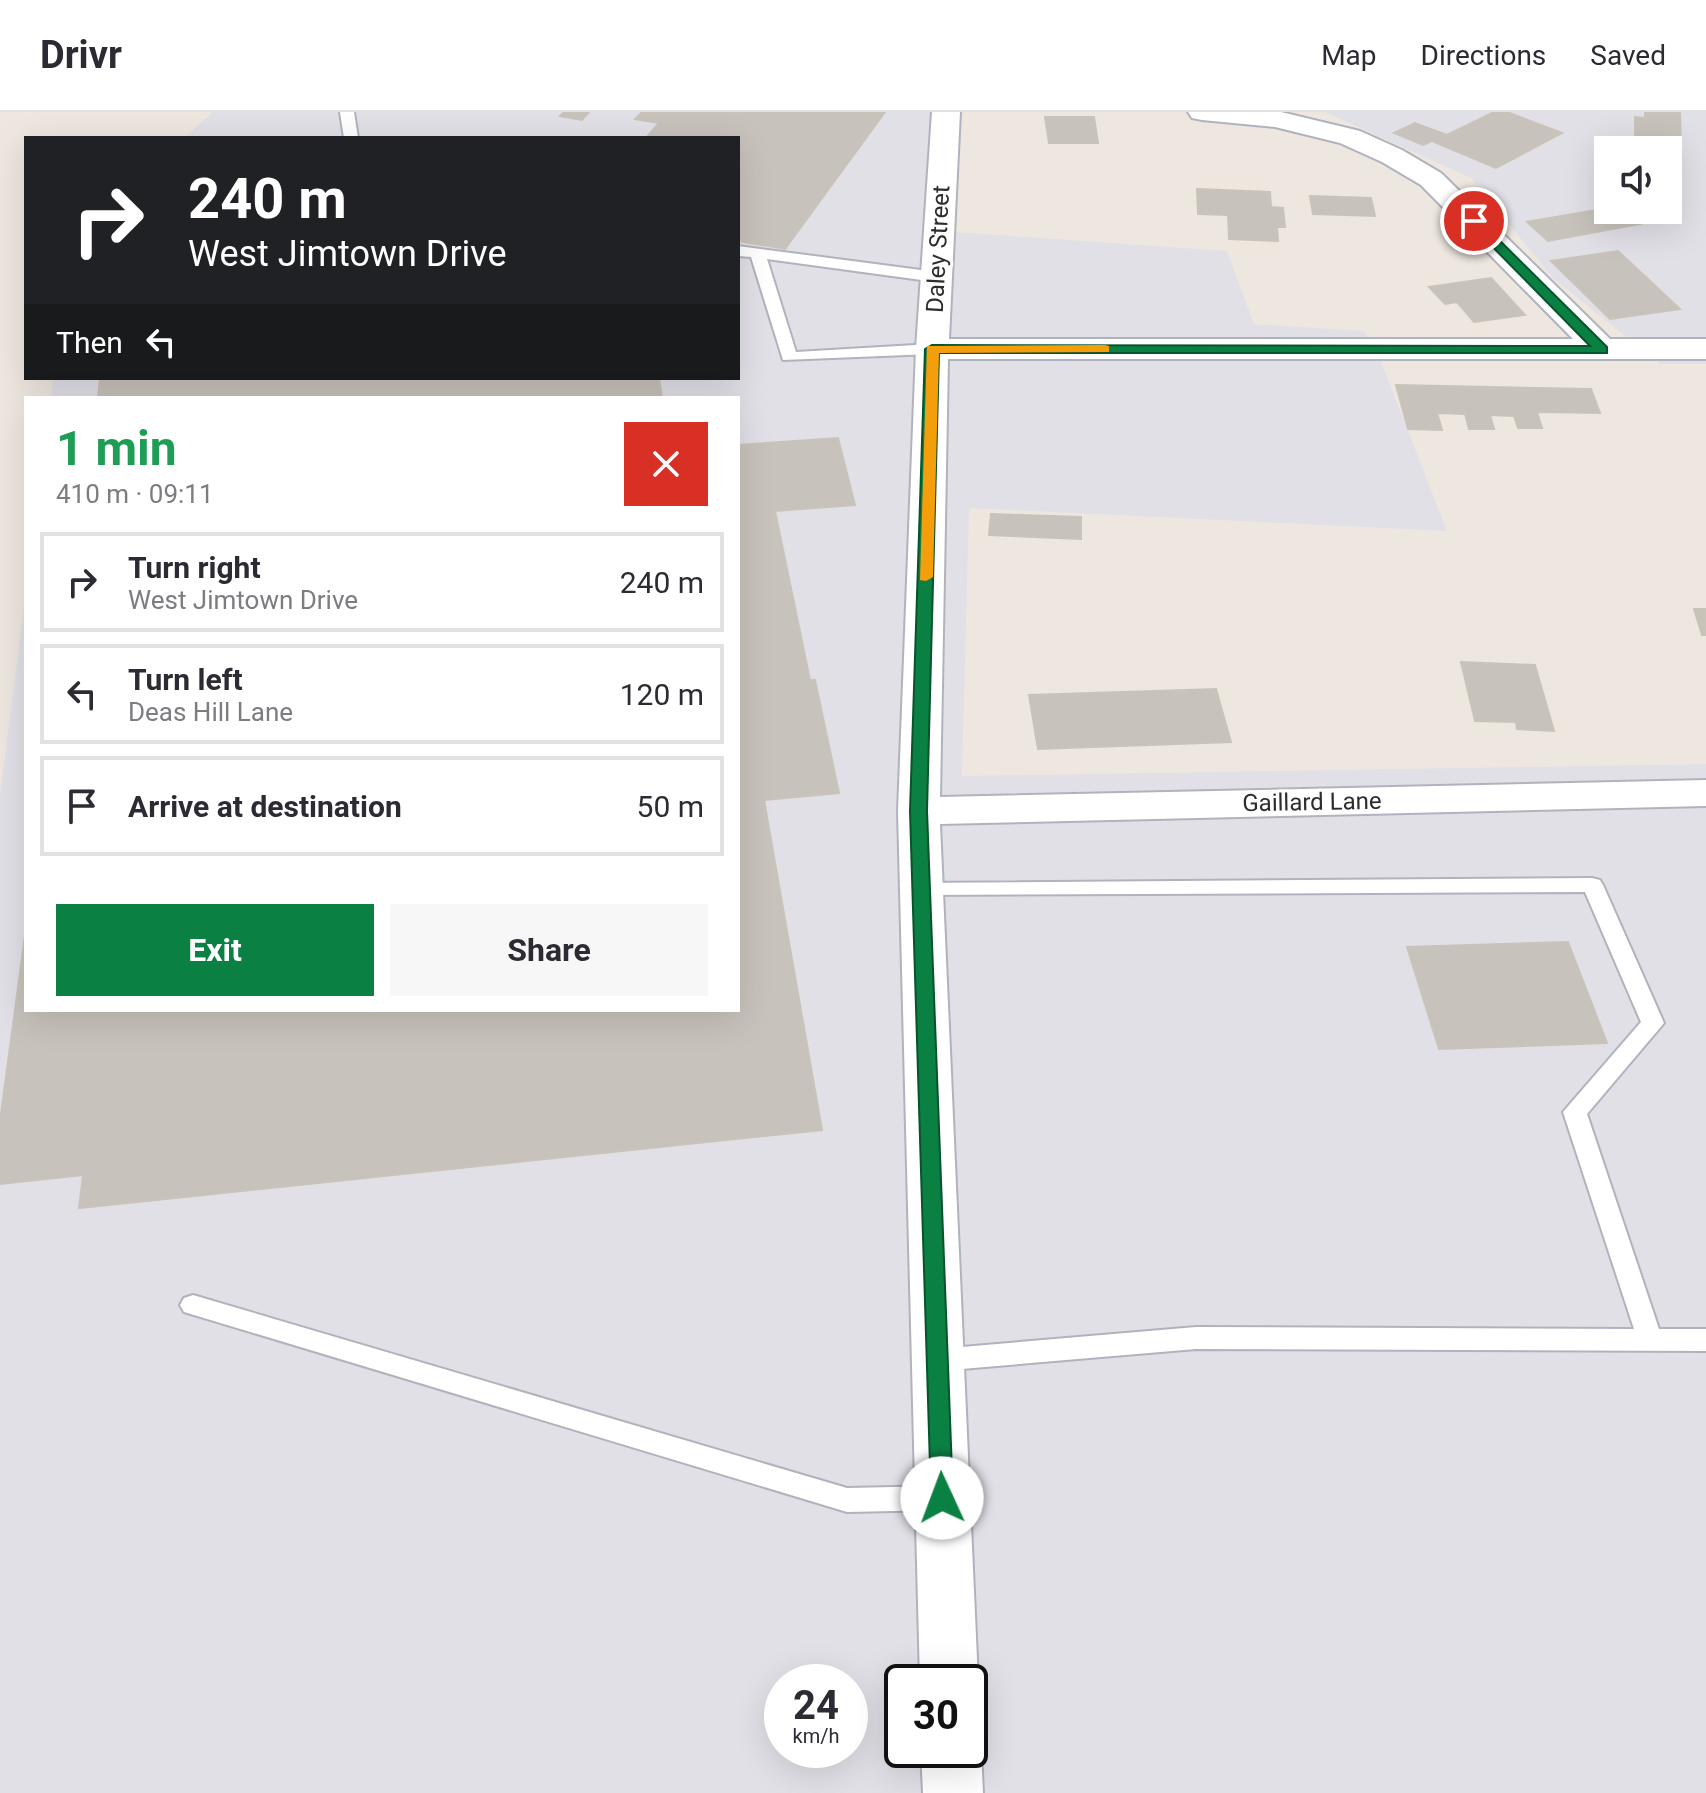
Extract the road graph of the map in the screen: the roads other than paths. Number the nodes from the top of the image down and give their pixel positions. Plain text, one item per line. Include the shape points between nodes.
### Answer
1 (347, 112) edge
2 (946, 112) edge
3 (1202, 112) edge
4 (351, 136) edge
5 (740, 251) edge
6 (758, 254) junction
7 (936, 277) junction
8 (932, 349) junction
9 (1706, 349) edge
10 (1602, 350) junction
11 (1706, 793) edge
12 (919, 811) junction
13 (922, 888) junction
14 (193, 1305) dead end
15 (1650, 1340) junction
16 (1706, 1340) edge
17 (938, 1360) junction
18 (942, 1498) junction
19 (948, 1664) edge
20 (952, 1768) edge
21 (953, 1793) edge

1 - 4 lane
2 - 7 street, Daley Street
3 - 10 street via 1275,119 1350,137 1431,179
5 - 6 lane
6 - 7 lane
6 - 8 lane via 789,357
7 - 8 street, Daley Street
8 - 10 street
8 - 12 street, Daley Street
9 - 10 street
11 - 12 street, Gaillard Lane
12 - 13 street, Daley Street
13 - 15 lane via 1592,885 1653,1023 1575,1112
13 - 17 street, Daley Street
14 - 18 lane via 847,1500
15 - 16 lane
15 - 17 lane via 1196,1338
17 - 18 street, Daley Street
18 - 19 street, Daley Street
20 - 21 street

